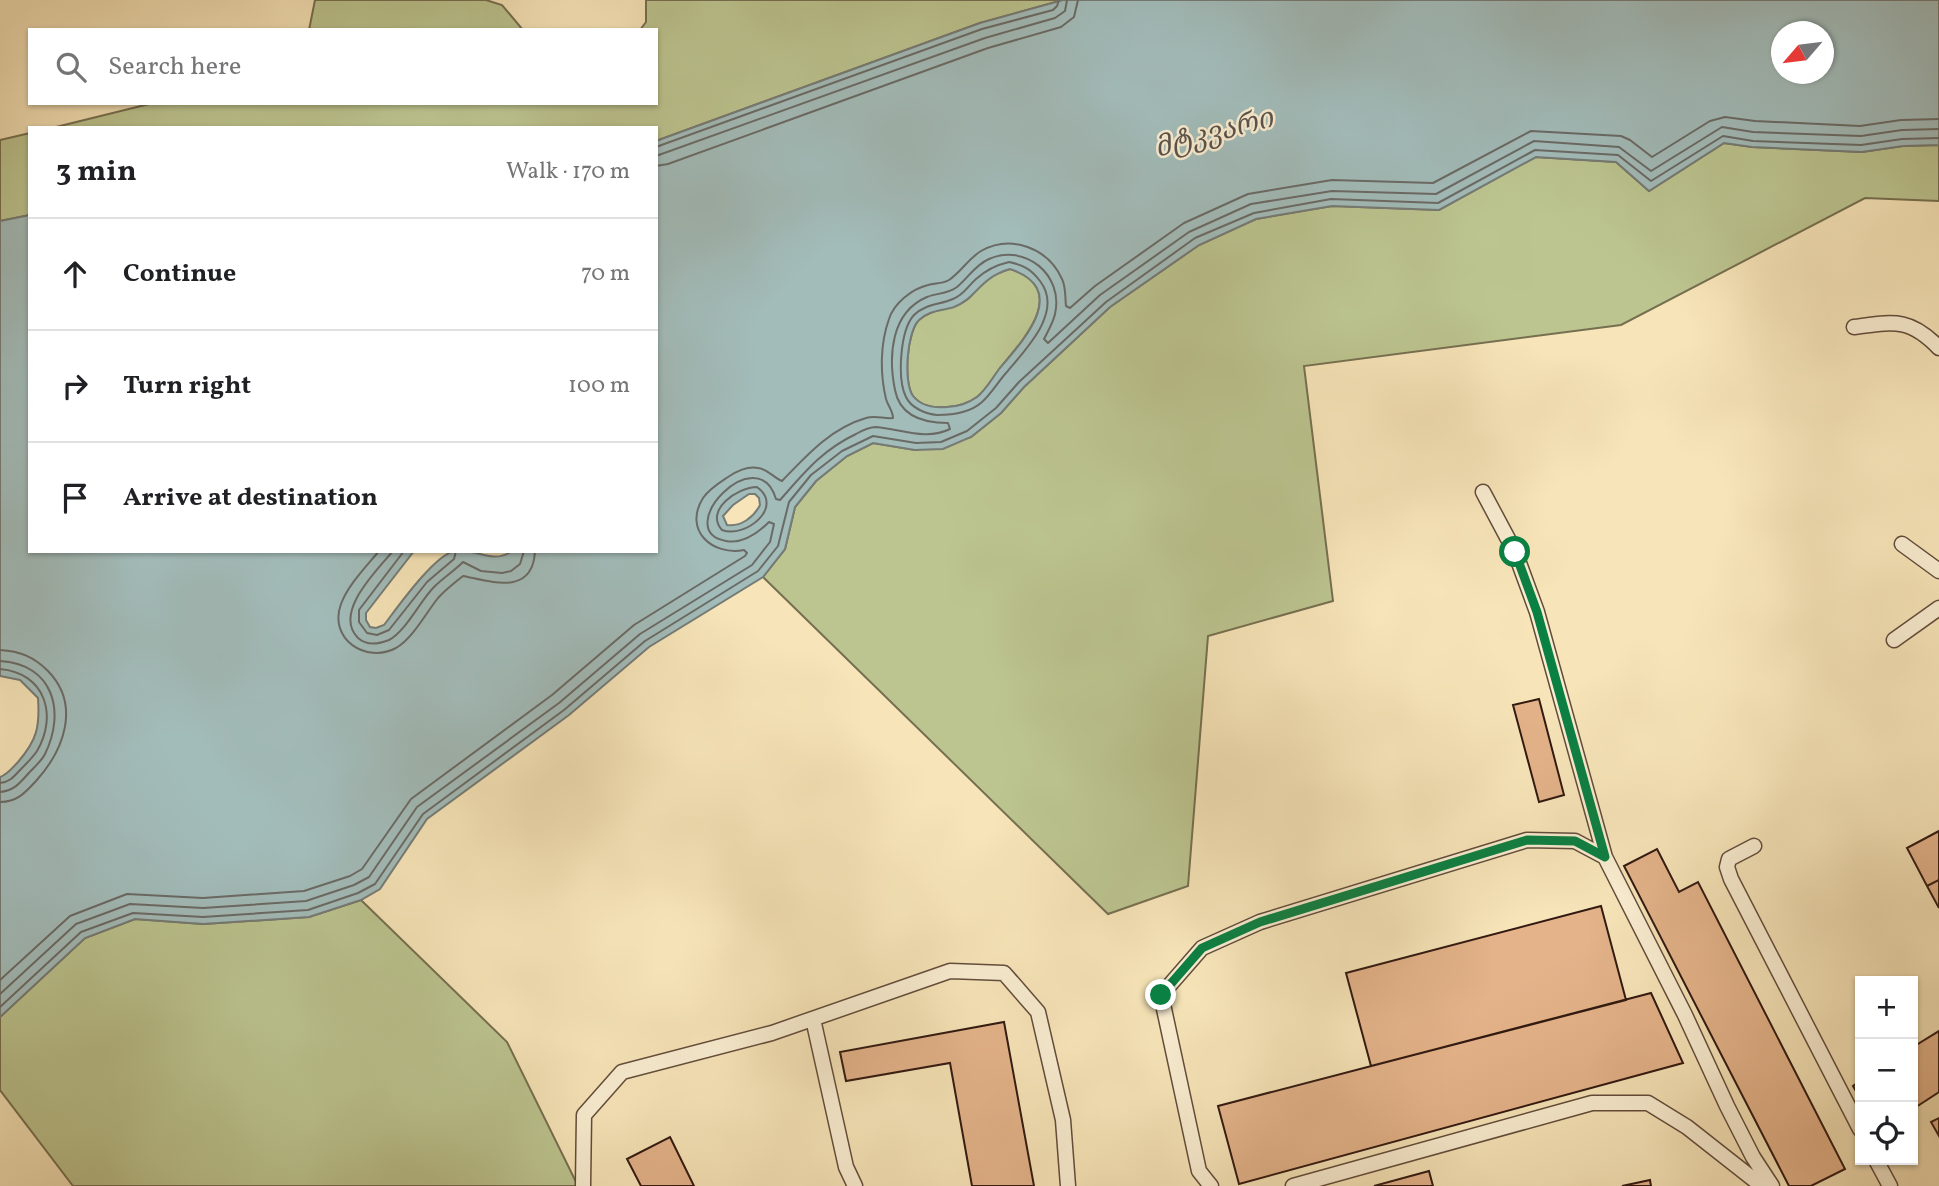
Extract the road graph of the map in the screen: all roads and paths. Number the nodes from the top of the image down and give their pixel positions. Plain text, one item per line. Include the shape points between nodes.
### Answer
1 (1854, 327) dead end
2 (1939, 348) edge
3 (1483, 492) dead end
4 (1902, 544) dead end
5 (1939, 570) edge
6 (1939, 608) edge
7 (1894, 640) dead end
8 (1754, 846) dead end
9 (1605, 857) junction
10 (813, 1019) junction
11 (1855, 1119) edge
12 (1879, 1165) edge
13 (583, 1186) edge
14 (855, 1186) edge
15 (1068, 1186) edge
16 (1211, 1186) edge
17 (1293, 1186) edge
18 (1762, 1186) edge
19 (1772, 1186) edge
20 (1890, 1186) edge

1 - 2 lane via 1896,322 1913,328
3 - 9 lane via 1515,552 1537,612
4 - 5 lane
6 - 7 lane
8 - 11 lane via 1729,859 1731,879
9 - 16 lane via 1575,841 1527,840 1260,922 1202,948 1161,995 1199,1171
9 - 19 lane via 1742,1137
10 - 13 lane via 622,1072 584,1115
10 - 14 lane via 846,1167
10 - 15 lane via 950,971 1004,973 1038,1012 1063,1120
12 - 20 lane
17 - 18 lane via 1592,1103 1648,1103

